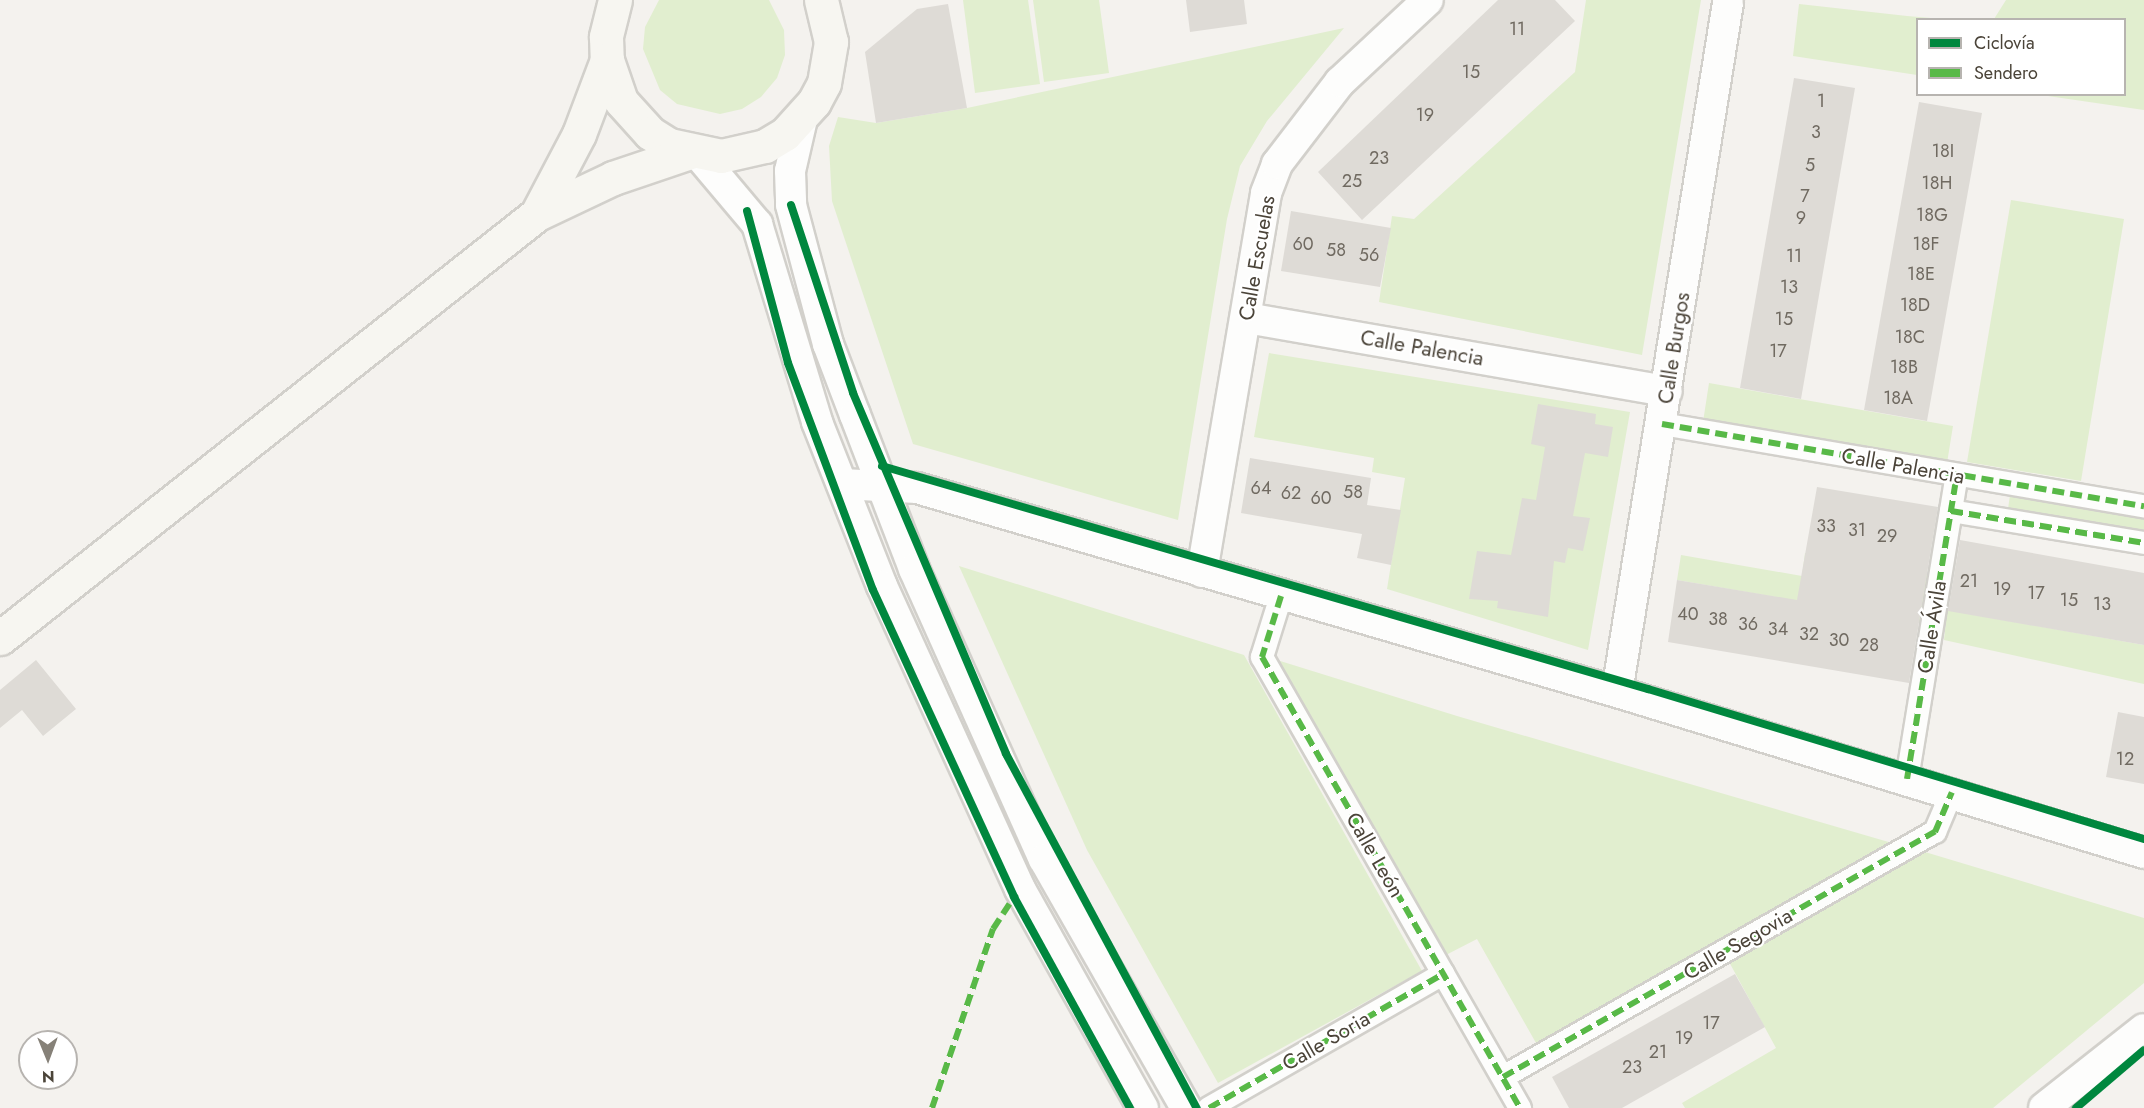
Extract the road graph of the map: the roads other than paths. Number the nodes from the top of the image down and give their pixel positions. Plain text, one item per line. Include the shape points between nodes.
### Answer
1 (615, 0) edge
2 (821, 0) edge
3 (848, 0) edge
4 (1428, 0) edge
5 (1728, 3) dead end
6 (830, 32) junction
7 (607, 60) junction
8 (802, 119) junction
9 (694, 153) junction
10 (537, 214) junction
11 (1247, 318) junction
12 (1667, 391) junction
13 (1662, 424) junction
14 (1957, 475) junction
15 (842, 484) junction
16 (883, 487) junction
17 (2144, 506) edge
18 (1951, 511) junction
19 (2144, 543) edge
20 (1202, 573) junction
21 (1281, 596) junction
22 (0, 638) edge
23 (1617, 692) junction
24 (1907, 778) junction
25 (1952, 792) junction
26 (2144, 853) edge
27 (1443, 974) junction
28 (2144, 1029) edge
29 (1503, 1077) junction
30 (1143, 1108) edge
31 (1186, 1108) edge
32 (1209, 1108) edge
33 (1520, 1108) edge
34 (2044, 1108) edge

1 - 7 main road via 606,37
2 - 6 main road
3 - 6 main road
4 - 11 street, Calle Escuelas via 1340,82 1277,164 1266,193
5 - 12 street, Calle Burgos
6 - 8 main road via 824,83
7 - 9 main road via 612,81 634,118 660,139
7 - 10 main road via 579,135
8 - 9 main road via 765,146 721,156
8 - 16 street via 790,171 799,244 828,344
9 - 10 main road via 613,178
9 - 15 street via 757,224 795,356
10 - 22 main road
11 - 12 street, Calle Palencia
11 - 20 street, Calle Escuelas
12 - 13 street, Calle Burgos
13 - 14 street, Calle Palencia
13 - 23 street, Calle Burgos
14 - 17 street, Calle Palencia
14 - 18 street, Calle Ávila
15 - 16 street
15 - 30 street via 882,586 1020,888
16 - 20 street via 917,488
16 - 31 street via 1044,859
18 - 19 street, Calle Palencia
18 - 24 street, Calle Ávila
20 - 21 street
21 - 23 street
21 - 27 street, Calle León via 1262,657
23 - 24 street
24 - 25 street
25 - 26 street
25 - 29 street, Calle Segovia via 1935,832
27 - 29 street, Calle León
27 - 32 street, Calle Soria
28 - 34 street
29 - 33 street, Calle León

